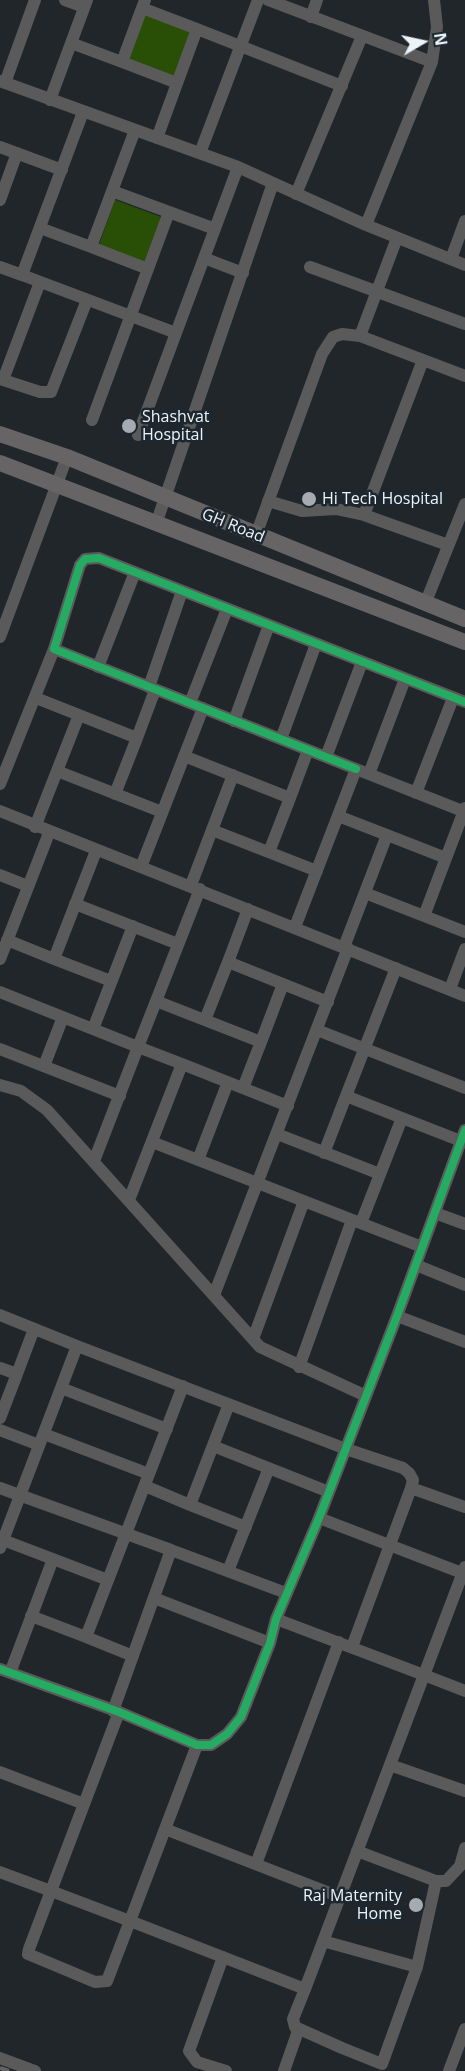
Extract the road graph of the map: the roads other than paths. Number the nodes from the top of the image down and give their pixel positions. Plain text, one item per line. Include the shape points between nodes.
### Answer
1 (35, 0) edge
2 (65, 0) edge
3 (258, 0) edge
4 (268, 0) edge
5 (317, 0) edge
6 (434, 0) edge
7 (86, 4) edge
8 (144, 4) edge
9 (311, 16) junction
10 (197, 29) junction
11 (362, 36) junction
12 (71, 43) junction
13 (240, 46) junction
14 (122, 62) junction
15 (432, 62) junction
16 (3, 82) edge
17 (177, 83) junction
18 (342, 86) junction
19 (50, 100) junction
20 (83, 112) junction
21 (135, 130) junction
22 (157, 138) junction
23 (0, 147) edge
24 (17, 153) junction
25 (200, 153) junction
26 (238, 167) junction
27 (62, 170) junction
28 (273, 183) junction
29 (112, 191) junction
30 (297, 195) junction
31 (0, 200) edge
32 (169, 212) junction
33 (465, 221) edge
34 (366, 225) junction
35 (40, 228) junction
36 (214, 229) junction
37 (397, 238) junction
38 (91, 247) junction
39 (204, 258) junction
40 (451, 259) junction
41 (465, 265) edge
42 (0, 267) edge
43 (310, 267) dead end
44 (148, 269) junction
45 (243, 273) junction
46 (22, 276) junction
47 (40, 282) junction
48 (377, 291) junction
49 (87, 300) junction
50 (131, 316) junction
51 (465, 324) edge
52 (176, 333) junction
53 (360, 336) junction
54 (423, 360) junction
55 (465, 376) edge
56 (2, 380) edge
57 (92, 420) dead end
58 (0, 434) edge
59 (138, 435) dead end
60 (67, 458) junction
61 (0, 463) edge
62 (58, 484) junction
63 (166, 498) junction
64 (268, 501) junction
65 (465, 504) edge
66 (364, 515) junction
67 (156, 524) junction
68 (256, 535) junction
69 (448, 545) junction
70 (135, 572) junction
71 (182, 591) junction
72 (425, 604) junction
73 (227, 609) junction
74 (465, 619) edge
75 (269, 625) junction
76 (0, 637) edge
77 (465, 642) edge
78 (316, 644) junction
79 (54, 649) junction
80 (362, 662) junction
81 (98, 667) junction
82 (405, 679) junction
83 (152, 688) junction
84 (36, 698) junction
85 (459, 700) edge
86 (190, 704) junction
87 (203, 708) junction
88 (79, 715) junction
89 (234, 721) junction
90 (137, 738) junction
91 (281, 739) junction
92 (308, 750) junction
93 (184, 756) junction
94 (326, 757) junction
95 (357, 769) junction
96 (57, 771) junction
97 (369, 774) junction
98 (233, 775) junction
99 (0, 784) edge
100 (416, 793) junction
101 (115, 794) junction
102 (290, 798) junction
103 (465, 810) edge
104 (0, 811) edge
105 (162, 812) junction
106 (338, 816) junction
107 (35, 827) junction
108 (212, 830) junction
109 (49, 833) junction
110 (387, 835) junction
111 (96, 851) junction
112 (268, 852) junction
113 (446, 858) junction
114 (141, 867) junction
115 (317, 872) junction
116 (0, 875) edge
117 (28, 886) junction
118 (195, 887) junction
119 (365, 893) junction
120 (75, 903) junction
121 (248, 909) junction
122 (424, 916) junction
123 (132, 926) junction
124 (295, 927) junction
125 (465, 932) edge
126 (7, 940) junction
127 (178, 944) junction
128 (346, 947) junction
129 (465, 949) edge
130 (0, 959) edge
131 (54, 959) junction
132 (228, 962) junction
133 (396, 968) junction
134 (111, 981) junction
135 (283, 984) junction
136 (450, 989) junction
137 (0, 992) edge
138 (465, 996) edge
139 (156, 1001) junction
140 (328, 1002) junction
141 (63, 1017) junction
142 (205, 1020) junction
143 (93, 1029) junction
144 (316, 1030) junction
145 (261, 1042) junction
146 (138, 1047) junction
147 (0, 1049) edge
148 (364, 1049) junction
149 (182, 1064) junction
150 (44, 1066) junction
151 (228, 1082) junction
152 (0, 1085) edge
153 (243, 1088) junction
154 (465, 1088) edge
155 (120, 1096) junction
156 (346, 1096) junction
157 (288, 1106) junction
158 (402, 1118) junction
159 (277, 1134) junction
160 (463, 1135) edge
161 (152, 1142) junction
162 (324, 1153) junction
163 (198, 1160) junction
164 (94, 1161) junction
165 (459, 1164) edge
166 (380, 1174) junction
167 (258, 1183) junction
168 (129, 1200) junction
169 (304, 1201) junction
170 (435, 1213) junction
171 (356, 1222) junction
172 (465, 1224) edge
173 (422, 1247) junction
174 (416, 1265) junction
175 (465, 1285) edge
176 (214, 1295) junction
177 (0, 1316) edge
178 (397, 1316) junction
179 (34, 1329) junction
180 (253, 1339) junction
181 (465, 1342) edge
182 (77, 1346) junction
183 (299, 1367) junction
184 (0, 1368) edge
185 (17, 1374) junction
186 (183, 1386) junction
187 (61, 1388) junction
188 (366, 1396) junction
189 (229, 1404) junction
190 (0, 1418) edge
191 (166, 1428) junction
192 (0, 1430) edge
193 (41, 1440) junction
194 (213, 1446) junction
195 (345, 1449) junction
196 (269, 1468) junction
197 (147, 1480) junction
198 (0, 1488) edge
199 (411, 1488) junction
200 (329, 1491) junction
201 (22, 1496) junction
202 (190, 1505) junction
203 (465, 1507) edge
204 (319, 1518) junction
205 (246, 1527) junction
206 (126, 1534) junction
207 (2, 1544) edge
208 (390, 1544) junction
209 (171, 1551) junction
210 (53, 1559) junction
211 (464, 1570) edge
212 (228, 1571) junction
213 (108, 1581) junction
214 (286, 1593) junction
215 (460, 1593) edge
216 (154, 1598) junction
217 (31, 1616) junction
218 (276, 1618) junction
219 (86, 1637) junction
220 (339, 1642) junction
221 (270, 1643) junction
222 (352, 1647) junction
223 (133, 1656) junction
224 (3, 1671) edge
225 (424, 1675) junction
226 (465, 1690) edge
227 (116, 1712) junction
228 (197, 1745) junction
229 (390, 1765) junction
230 (0, 1772) edge
231 (465, 1791) edge
232 (84, 1804) junction
233 (165, 1830) junction
234 (465, 1848) edge
235 (357, 1851) junction
236 (256, 1864) junction
237 (0, 1872) edge
238 (436, 1881) junction
239 (51, 1891) junction
240 (340, 1897) junction
241 (130, 1922) junction
242 (323, 1941) junction
243 (223, 1957) junction
244 (417, 1967) junction
245 (305, 1989) junction
246 (465, 2029) edge
247 (298, 2031) junction
248 (0, 2058) edge
249 (35, 2071) edge
250 (226, 2071) edge
251 (284, 2071) edge
252 (449, 2071) edge

1 - 16 street
2 - 7 street
3 - 13 street
4 - 9 street
5 - 9 street
6 - 15 street via 437,27
7 - 12 street
8 - 10 street
8 - 14 street
9 - 11 street
10 - 13 street
10 - 17 street
11 - 15 street
11 - 18 street
12 - 14 street
12 - 19 street
13 - 18 street
13 - 25 street
14 - 17 street
15 - 34 street
16 - 19 street
17 - 22 street
18 - 30 street
19 - 20 street
20 - 21 street
20 - 27 street
21 - 22 street
21 - 29 street
22 - 25 street
23 - 24 street
24 - 27 street
24 - 31 street
25 - 26 street
26 - 28 street
26 - 36 street
27 - 35 street
28 - 30 street
28 - 45 street
29 - 32 street
29 - 38 street
30 - 34 street
32 - 36 street
32 - 44 street
33 - 40 street
34 - 37 street
35 - 38 street
35 - 46 street
36 - 39 street
37 - 40 street
37 - 48 street
38 - 44 street
39 - 45 street
39 - 52 street
40 - 41 street
42 - 46 street
43 - 48 street
44 - 50 street
45 - 63 street
46 - 47 street
47 - 49 street
47 - 56 street
48 - 51 street
48 - 53 street
49 - 50 street
49 - 56 street via 51,392 40,393
50 - 52 street
50 - 57 street
52 - 59 street
53 - 54 street
53 - 64 street via 333,337 322,354
54 - 55 street
54 - 66 street
58 - 60 main road, GH Road
60 - 62 street
60 - 63 main road, GH Road
61 - 62 main road, GH Road
62 - 67 main road, GH Road
62 - 76 street
63 - 67 street
63 - 68 main road, GH Road
64 - 66 street via 302,511 336,509
64 - 68 street
65 - 69 street
66 - 69 street
67 - 77 main road, GH Road
68 - 72 main road, GH Road
69 - 72 street
70 - 71 street
70 - 79 street via 99,558 85,559
70 - 81 street
71 - 73 street
71 - 83 street
72 - 74 main road, GH Road
73 - 75 street
73 - 86 street
75 - 78 street
75 - 89 street
78 - 80 street
78 - 91 street
79 - 81 street
79 - 84 street
80 - 82 street
80 - 94 street
81 - 83 street
82 - 85 street
82 - 97 street
83 - 86 street
83 - 90 street
84 - 88 street
84 - 99 street
85 - 100 street
86 - 87 street
87 - 89 street
87 - 93 street
88 - 90 street
88 - 96 street
89 - 91 street
90 - 101 street
91 - 92 street
92 - 94 street
92 - 102 street
93 - 98 street
93 - 105 street
94 - 95 street
95 - 97 street
95 - 106 street
96 - 101 street
96 - 107 street
97 - 100 street
98 - 102 street
98 - 108 street
100 - 103 street
101 - 105 street
102 - 112 street
103 - 113 street
104 - 107 street
105 - 114 street
106 - 110 street
106 - 115 street
107 - 109 street
108 - 112 street
108 - 118 street
109 - 111 street
109 - 117 street
110 - 113 street
110 - 119 street
111 - 114 street
111 - 120 street
112 - 115 street
113 - 122 street
114 - 118 street
115 - 124 street
116 - 117 street
117 - 126 street
118 - 121 street
118 - 127 street
119 - 122 street
119 - 128 street
120 - 123 street
120 - 131 street
121 - 124 street
121 - 132 street
122 - 125 street
123 - 127 street
123 - 134 street
124 - 128 street
126 - 130 street
126 - 131 street
127 - 139 street
128 - 133 street
128 - 140 street
129 - 136 street
131 - 134 street
132 - 135 street
132 - 142 street
133 - 136 street
133 - 148 street
134 - 143 street
135 - 140 street
135 - 145 street
136 - 138 street
137 - 141 street
139 - 142 street
139 - 146 street
140 - 144 street
141 - 143 street
141 - 150 street
142 - 145 street
143 - 146 street
144 - 148 street
144 - 157 street
145 - 153 street
146 - 149 street
146 - 155 street
147 - 150 street
148 - 154 street
148 - 156 street
149 - 151 street
149 - 161 street
150 - 155 street
151 - 153 street
151 - 163 street
152 - 164 street via 21,1091 47,1110
153 - 157 street
155 - 164 street
156 - 158 street
156 - 162 street
157 - 159 street
158 - 160 street
158 - 166 street
159 - 162 street
159 - 167 street
160 - 165 street
161 - 163 street
161 - 168 street
162 - 166 street
163 - 167 street
164 - 168 street
165 - 170 street
166 - 171 street
167 - 169 street
167 - 176 street
168 - 176 street
169 - 171 street
169 - 180 street
170 - 172 street
170 - 173 street
171 - 173 street
171 - 183 street
173 - 174 street
174 - 175 street
174 - 178 street
176 - 180 street
177 - 179 street
178 - 181 street
178 - 188 street
179 - 182 street
179 - 185 street
180 - 183 street via 266,1351
182 - 186 street
182 - 187 street
183 - 188 street
184 - 185 street
185 - 190 street
186 - 189 street
186 - 191 street
187 - 191 street
187 - 193 street
188 - 195 street
189 - 194 street
189 - 195 street
191 - 197 street
192 - 193 street
193 - 197 street
193 - 201 street
194 - 196 street
194 - 202 street
195 - 199 street via 403,1468 414,1480
195 - 200 street
196 - 200 street
196 - 205 street
197 - 202 street
197 - 206 street
198 - 201 street
199 - 203 street
199 - 208 street
200 - 204 street
201 - 206 street
201 - 207 street
202 - 205 street
204 - 208 street
204 - 214 street
205 - 212 street
206 - 209 street
206 - 213 street
207 - 210 street
208 - 211 street
208 - 222 street
209 - 212 street
209 - 216 street
210 - 213 street
210 - 217 street
211 - 215 street
212 - 214 street
213 - 219 street
214 - 218 street
215 - 225 street
216 - 221 street
216 - 223 street
217 - 219 street
217 - 224 street
218 - 220 street
218 - 221 street
219 - 223 street
220 - 222 street
220 - 236 street
221 - 228 street via 241,1716 227,1734 211,1745
222 - 225 street
223 - 227 street
224 - 227 street
225 - 226 street
225 - 229 street
227 - 228 street
227 - 232 street
228 - 233 street
229 - 231 street
229 - 235 street
230 - 232 street
232 - 239 street
233 - 236 street
233 - 241 street
234 - 238 street via 460,1866 446,1881
235 - 238 street
235 - 240 street
236 - 240 street
237 - 239 street
238 - 244 street
239 - 241 street
239 - 241 street via 28,1954 95,1982 108,1981
240 - 242 street
241 - 243 street
242 - 244 street
242 - 245 street
243 - 245 street
243 - 250 street via 189,2051 197,2062
244 - 247 street via 381,2064
245 - 247 street via 293,2019
246 - 252 street
247 - 251 street
248 - 249 street

